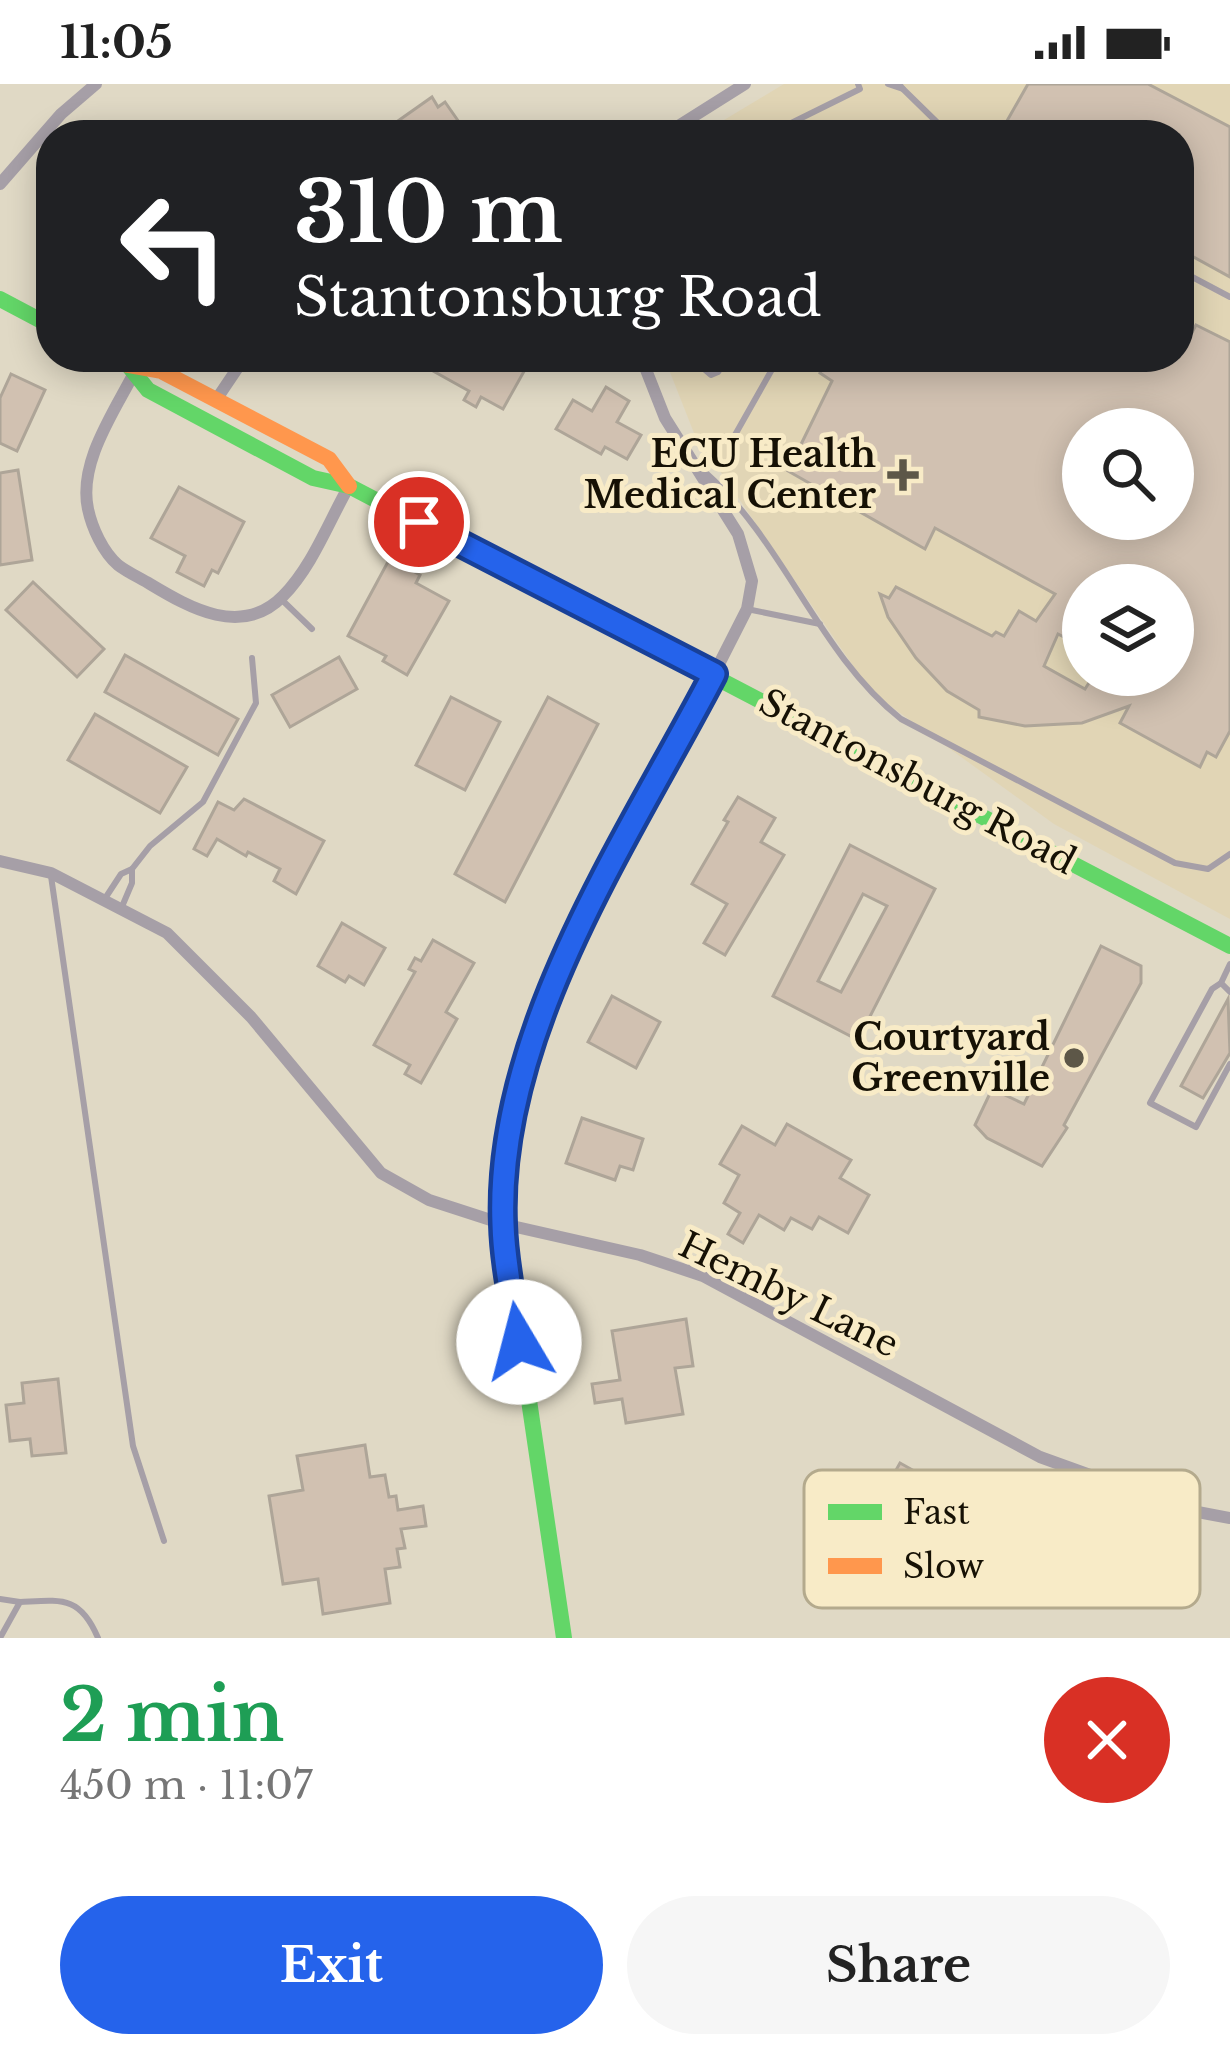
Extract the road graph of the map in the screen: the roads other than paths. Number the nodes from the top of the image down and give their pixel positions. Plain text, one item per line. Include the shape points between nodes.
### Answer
1 (96, 84) edge
2 (745, 84) edge
3 (888, 84) edge
4 (859, 87) edge
5 (901, 87) edge
6 (56, 120) edge
7 (687, 120) edge
8 (796, 120) edge
9 (935, 120) edge
10 (36, 143) edge
11 (0, 184) edge
12 (1194, 279) edge
13 (1230, 297) edge
14 (0, 299) edge
15 (36, 318) edge
16 (123, 372) edge
17 (131, 372) edge
18 (163, 372) edge
19 (234, 372) edge
20 (647, 372) edge
21 (771, 372) edge
22 (216, 400) junction
23 (731, 442) dead end
24 (690, 459) junction
25 (349, 486) junction
26 (281, 599) junction
27 (747, 609) junction
28 (820, 624) junction
29 (312, 628) dead end
30 (252, 658) dead end
31 (714, 674) junction
32 (1230, 854) edge
33 (0, 861) edge
34 (133, 868) junction
35 (51, 873) junction
36 (104, 900) junction
37 (121, 909) junction
38 (1230, 946) edge
39 (1230, 964) edge
40 (1221, 983) junction
41 (1230, 992) edge
42 (1230, 1064) edge
43 (503, 1224) junction
44 (1076, 1470) edge
45 (1200, 1512) edge
46 (1230, 1518) edge
47 (164, 1541) dead end
48 (0, 1599) edge
49 (20, 1602) junction
50 (0, 1638) edge
51 (98, 1638) edge
52 (564, 1638) edge

1 - 6 street
2 - 7 street
3 - 5 lane
4 - 8 lane
5 - 9 lane
10 - 11 street
12 - 13 lane
14 - 15 main road
16 - 26 street via 92,458 86,506 98,539 118,564 210,616 246,616
17 - 25 main road, Stantonsburg Road via 148,390 313,478
18 - 22 main road, Stantonsburg Road
19 - 22 street
20 - 24 street
21 - 23 lane
22 - 25 main road, Stantonsburg Road via 329,459
24 - 27 street via 738,534 752,581
24 - 28 lane via 727,492
25 - 26 street
25 - 31 main road, Stantonsburg Road
26 - 29 lane
27 - 28 lane
27 - 31 street
28 - 32 lane via 876,699 924,734 1175,863 1208,869
30 - 34 lane via 256,704 203,802
31 - 38 main road, Stantonsburg Road
31 - 43 main road via 582,925 524,1062
33 - 35 street, Hemby Lane
34 - 36 lane
34 - 37 lane
35 - 36 street, Hemby Lane
35 - 47 lane via 133,1446
36 - 37 street, Hemby Lane
37 - 43 street, Hemby Lane via 167,933 224,987 381,1173 429,1200
39 - 40 lane
40 - 41 lane
40 - 42 lane via 1150,1103 1196,1126
43 - 44 street, Hemby Lane via 703,1276
43 - 52 main road
45 - 46 street, Hemby Lane
48 - 49 lane
49 - 50 lane
49 - 51 lane via 63,1600 89,1616

